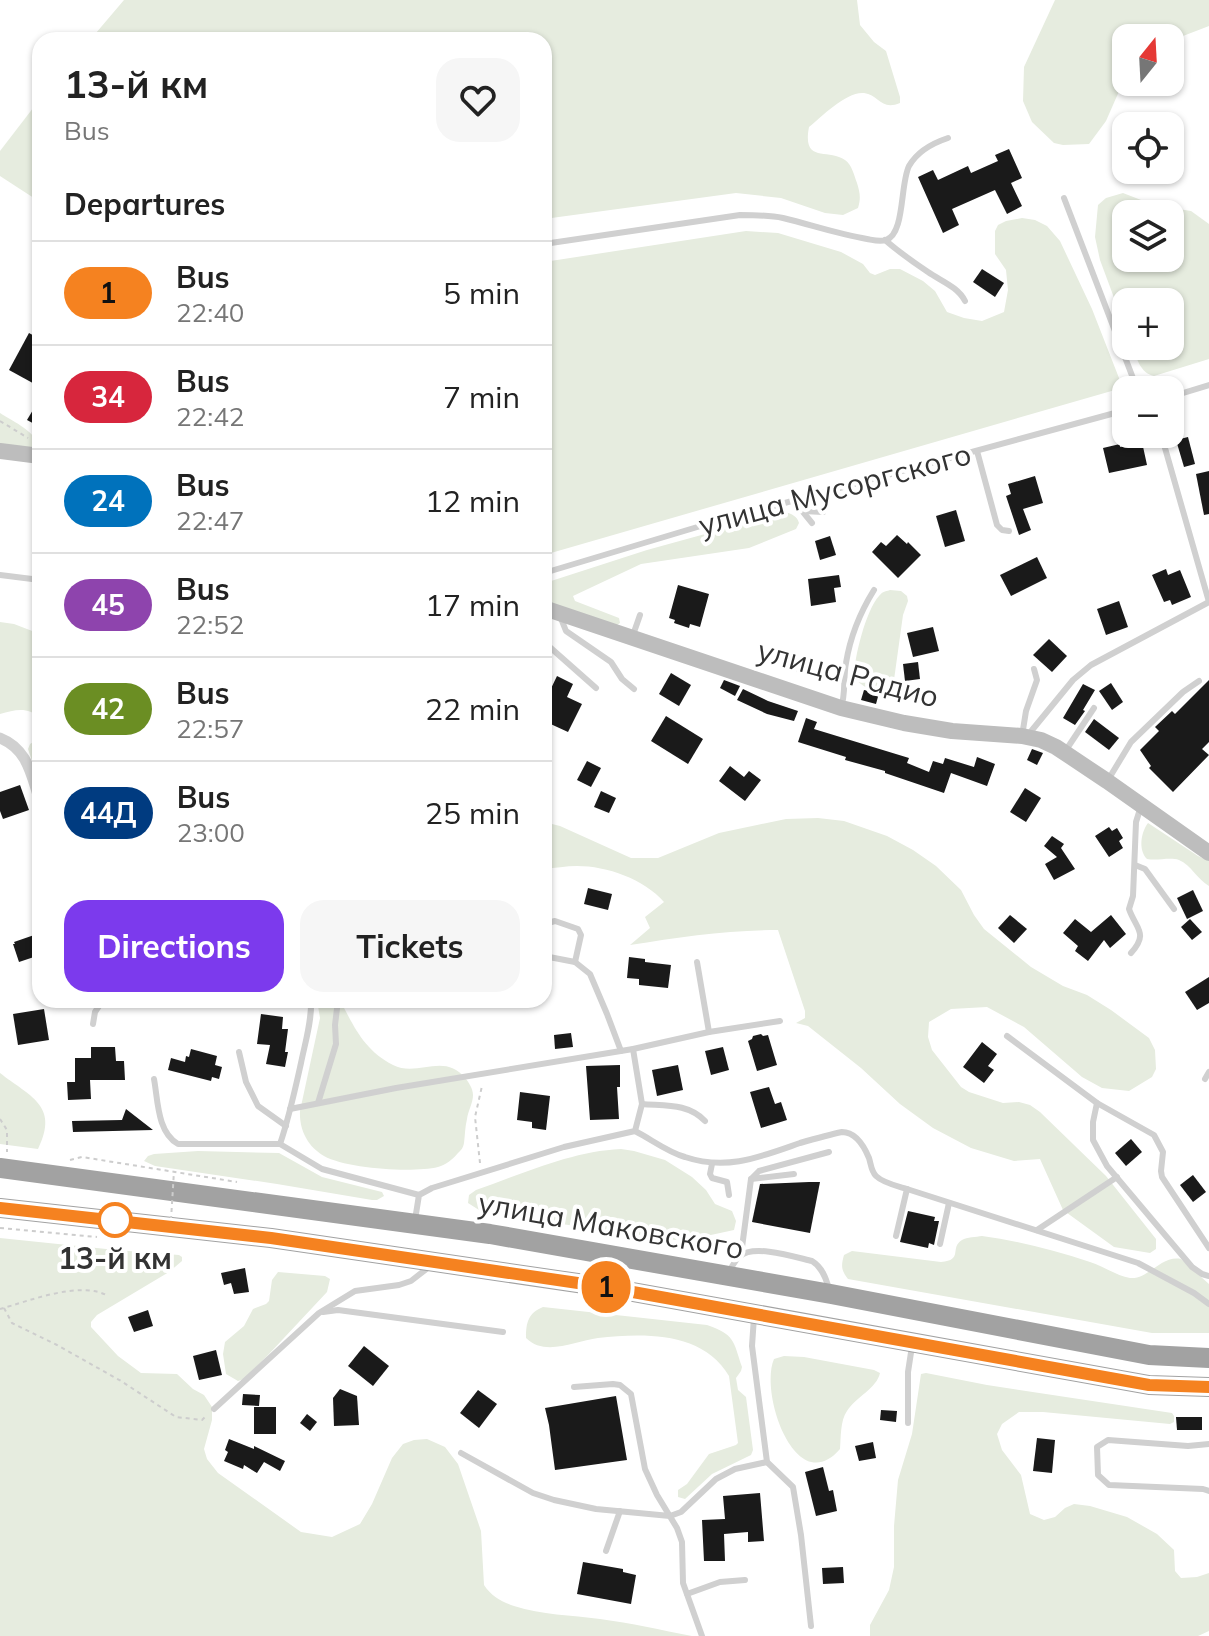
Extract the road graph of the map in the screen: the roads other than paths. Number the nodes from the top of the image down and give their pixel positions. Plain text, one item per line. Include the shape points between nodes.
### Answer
1 (948, 138) dead end
2 (1064, 198) dead end
3 (885, 240) junction
4 (552, 243) edge
5 (965, 301) dead end
6 (1132, 376) edge
7 (1209, 385) edge
8 (1184, 393) edge
9 (1112, 414) edge
10 (32, 448) edge
11 (1165, 448) edge
12 (0, 451) edge
13 (977, 451) junction
14 (794, 501) junction
15 (803, 511) junction
16 (823, 512) dead end
17 (812, 523) dead end
18 (1009, 531) dead end
19 (552, 571) edge
20 (0, 575) edge
21 (32, 579) edge
22 (874, 590) dead end
23 (1209, 602) edge
24 (552, 610) edge
25 (552, 611) edge
26 (640, 615) dead end
27 (632, 638) junction
28 (552, 649) edge
29 (1034, 669) dead end
30 (1199, 681) dead end
31 (596, 688) dead end
32 (634, 689) dead end
33 (841, 708) junction
34 (1094, 708) dead end
35 (1024, 736) junction
36 (0, 739) edge
37 (1064, 753) junction
38 (32, 776) edge
39 (1107, 781) junction
40 (1141, 806) junction
41 (1209, 853) edge
42 (1135, 865) junction
43 (1174, 909) dead end
44 (552, 922) edge
45 (1131, 953) dead end
46 (552, 958) edge
47 (575, 962) junction
48 (697, 962) dead end
49 (98, 1008) edge
50 (311, 1008) edge
51 (337, 1008) edge
52 (780, 1021) dead end
53 (93, 1024) dead end
54 (709, 1032) junction
55 (1007, 1036) dead end
56 (633, 1049) junction
57 (621, 1051) junction
58 (239, 1052) dead end
59 (154, 1079) dead end
60 (318, 1103) junction
61 (1097, 1103) junction
62 (642, 1104) junction
63 (290, 1109) junction
64 (705, 1121) dead end
65 (286, 1126) junction
66 (635, 1131) junction
67 (280, 1144) junction
68 (829, 1152) dead end
69 (3, 1161) edge
70 (712, 1164) junction
71 (794, 1174) dead end
72 (1117, 1177) junction
73 (751, 1179) junction
74 (907, 1189) junction
75 (419, 1195) junction
76 (729, 1195) dead end
77 (949, 1203) junction
78 (0, 1208) edge
79 (415, 1224) junction
80 (1037, 1230) junction
81 (896, 1236) dead end
82 (940, 1244) dead end
83 (1209, 1248) edge
84 (741, 1255) junction
85 (436, 1262) junction
86 (726, 1276) junction
87 (1209, 1276) edge
88 (831, 1294) junction
89 (1209, 1304) edge
90 (319, 1313) junction
91 (754, 1314) junction
92 (503, 1332) dead end
93 (912, 1342) junction
94 (1209, 1358) edge
95 (574, 1387) dead end
96 (1209, 1387) edge
97 (214, 1409) road end
98 (908, 1423) dead end
99 (1209, 1444) edge
100 (461, 1453) dead end
101 (767, 1462) junction
102 (1209, 1491) edge
103 (620, 1511) junction
104 (670, 1516) junction
105 (606, 1551) dead end
106 (745, 1580) dead end
107 (687, 1594) junction
108 (811, 1626) dead end
109 (702, 1636) edge

1 - 3 lane via 927,146 908,168 898,228
2 - 6 lane
3 - 4 lane via 838,234 766,214
3 - 5 lane
7 - 8 lane
9 - 13 lane, улица Мусоргского
10 - 12 main road
11 - 23 lane
13 - 14 lane, улица Мусоргского
13 - 18 lane via 997,525
14 - 15 lane
14 - 19 lane, улица Мусоргского
15 - 16 lane
15 - 17 lane
20 - 21 lane
22 - 33 lane via 848,651
23 - 35 lane via 1091,665
24 - 27 main road, улица Радио
25 - 32 lane via 566,631 611,662
26 - 27 lane
27 - 33 main road, улица Радио
28 - 31 lane
29 - 35 lane via 1037,680
30 - 39 lane via 1131,742
33 - 35 main road, улица Радио via 952,731
34 - 37 lane
35 - 37 main road, улица Радио
36 - 38 street via 17,747
37 - 39 main road, улица Радио
39 - 40 main road, улица Радио
40 - 41 main road, улица Радио
40 - 42 lane
42 - 43 lane via 1145,869
42 - 45 lane via 1129,909 1141,935
44 - 47 lane via 578,929
46 - 47 lane
47 - 57 lane via 590,974
48 - 54 lane
49 - 53 lane
50 - 63 lane
51 - 60 lane via 336,1044
52 - 54 lane
54 - 56 lane
55 - 61 lane
56 - 57 lane
56 - 62 lane
57 - 60 lane
58 - 65 lane via 258,1106
59 - 67 lane via 165,1130 178,1144
60 - 63 lane
61 - 72 lane via 1093,1140
61 - 83 lane via 1154,1135 1163,1152 1162,1177
62 - 64 lane via 690,1108
62 - 66 lane
63 - 65 lane
65 - 67 lane
66 - 70 lane via 683,1157
66 - 75 lane via 479,1172
67 - 75 lane via 322,1169
68 - 73 lane via 759,1171
69 - 79 highway, улица Маковского
70 - 74 lane via 744,1161 848,1132 861,1144 877,1178
70 - 76 lane via 712,1178 727,1182
71 - 73 lane
72 - 80 lane
72 - 87 lane via 1192,1267
73 - 84 lane
74 - 77 lane
74 - 81 lane
75 - 79 lane
77 - 80 lane
77 - 82 lane
78 - 85 highway, улица Маковского
79 - 86 highway, улица Маковского
80 - 89 lane via 1138,1263
84 - 86 lane
84 - 88 lane via 760,1250 812,1261
85 - 90 lane via 411,1281 355,1291
85 - 91 highway, улица Маковского
86 - 88 highway, улица Маковского
88 - 94 highway, улица Маковского via 1149,1355
90 - 92 lane via 338,1310
90 - 97 lane
91 - 93 highway, улица Маковского
91 - 101 lane via 752,1346
93 - 96 highway, улица Маковского via 1149,1385
93 - 98 lane
95 - 104 lane via 613,1384 631,1394 645,1469
99 - 102 lane via 1108,1440 1097,1447 1096,1459 1098,1475 1109,1485
100 - 103 lane via 533,1493 575,1506
101 - 104 lane via 716,1479
101 - 108 lane via 793,1487
103 - 104 lane
103 - 105 lane
104 - 107 lane via 682,1542
106 - 107 lane
107 - 109 lane

